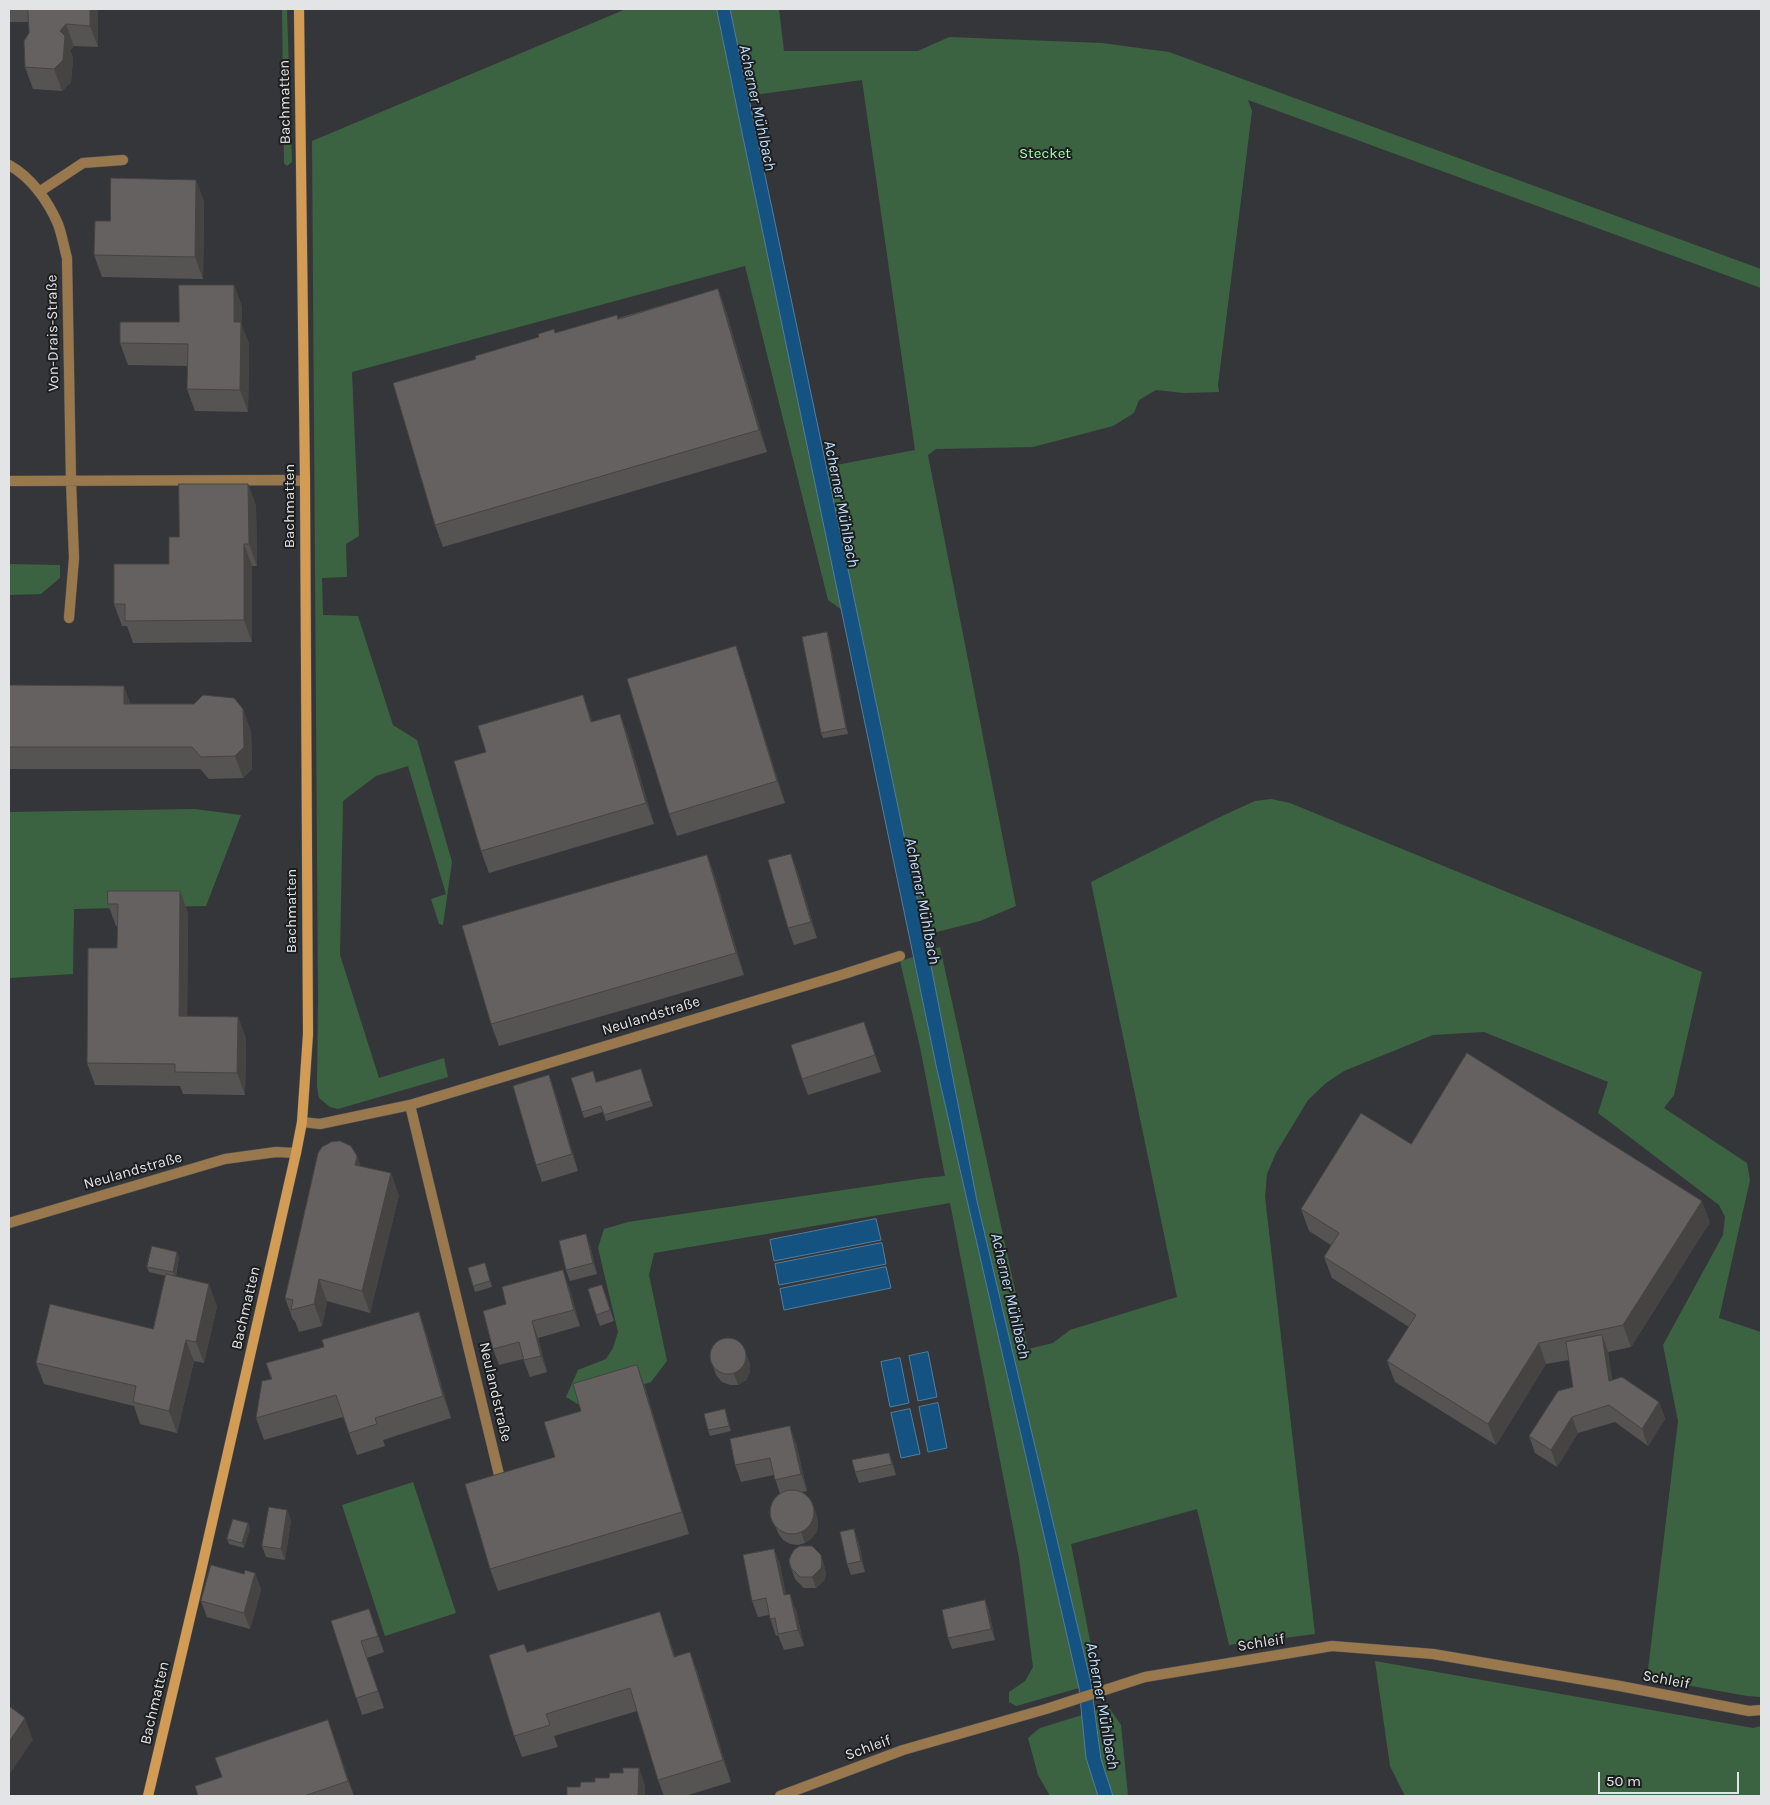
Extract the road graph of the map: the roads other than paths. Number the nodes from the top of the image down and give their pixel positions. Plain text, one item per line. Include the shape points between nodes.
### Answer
1 (299, 9) edge
2 (123, 160) dead end
3 (9, 165) edge
4 (39, 192) junction
5 (71, 480) junction
6 (9, 481) edge
7 (305, 482) junction
8 (69, 618) dead end
9 (900, 956) dead end
10 (410, 1105) junction
11 (302, 1122) junction
12 (296, 1153) junction
13 (9, 1223) edge
14 (501, 1483) edge
15 (1761, 1710) edge
16 (148, 1796) edge
17 (780, 1796) edge

1 - 7 street, Bachmatten
2 - 4 street via 83,163
3 - 4 street, Von-Drais-Straße via 20,171
4 - 5 street, Von-Drais-Straße via 58,224 67,258
5 - 6 street
5 - 7 street
5 - 8 street, Von-Drais-Straße via 74,558
7 - 11 street, Bachmatten via 308,1034
9 - 10 street, Neulandstraße
10 - 11 street, Neulandstraße via 320,1124
10 - 14 street, Neulandstraße
11 - 12 street, Bachmatten
12 - 13 street, Neulandstraße via 276,1152 226,1159
12 - 16 street, Bachmatten
15 - 17 street, Schleif via 1749,1711 1433,1654 1332,1646 1145,1677 903,1750

